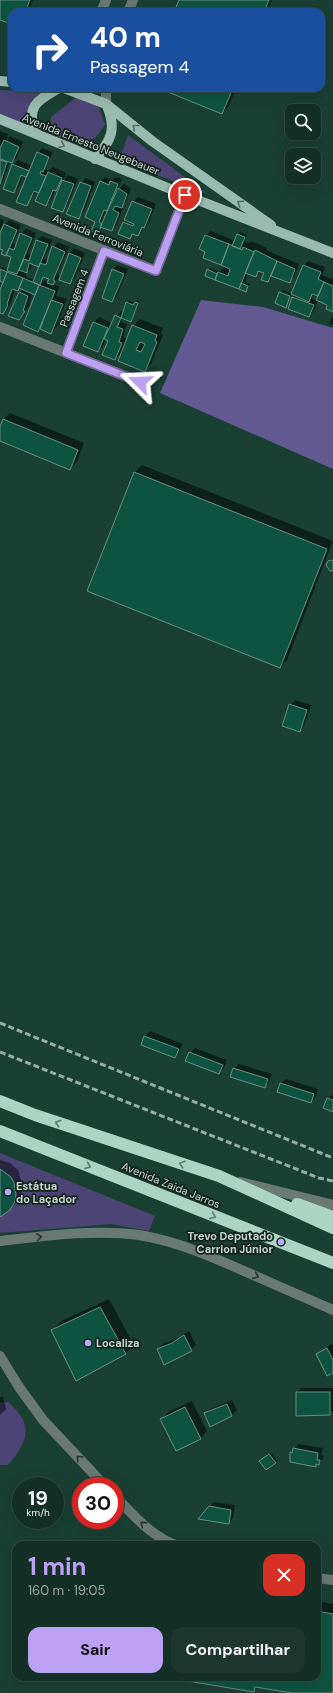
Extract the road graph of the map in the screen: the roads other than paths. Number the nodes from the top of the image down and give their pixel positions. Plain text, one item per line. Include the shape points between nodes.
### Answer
1 (52, 92) edge
2 (74, 92) edge
3 (106, 92) edge
4 (106, 104) junction
5 (0, 119) edge
6 (37, 134) junction
7 (95, 159) junction
8 (185, 195) junction
9 (0, 209) edge
10 (284, 234) junction
11 (104, 251) junction
12 (333, 253) edge
13 (0, 327) edge
14 (66, 353) junction
15 (140, 382) dead end
16 (0, 1101) edge
17 (0, 1131) edge
18 (219, 1176) junction
19 (333, 1205) edge
20 (333, 1217) edge
21 (333, 1228) edge
22 (0, 1241) edge
23 (333, 1263) edge
24 (333, 1310) edge
25 (0, 1356) edge
26 (97, 1477) edge
27 (124, 1506) edge
28 (166, 1541) edge
29 (321, 1578) edge
30 (333, 1580) edge

1 - 6 main road via 39,99 31,113 32,124
2 - 4 main road, Avenida Ernesto Neugebauer
3 - 4 street
4 - 7 main road via 112,116 113,129 108,142
10 -> 4 main road, Avenida Ernesto Neugebauer via 152,141
5 - 6 main road, Avenida Ernesto Neugebauer
6 -> 7 main road, Avenida Ernesto Neugebauer
7 - 8 main road, Avenida Ernesto Neugebauer
8 - 10 main road, Avenida Ernesto Neugebauer
8 - 11 street, Avenida Ferroviária via 156,271
9 - 11 street, Avenida Ferroviária
10 - 12 main road, Avenida Ernesto Neugebauer
11 - 14 street, Passagem 4
13 - 14 street
14 - 15 street
18 -> 16 highway, Avenida Zaida Jarros
17 -> 23 highway, Avenida Zaida Jarros
18 - 19 street
18 - 20 highway
18 - 21 highway, Avenida Zaida Jarros
22 -> 24 street via 61,1234 117,1234 157,1238 176,1243
26 -> 25 street via 43,1420 19,1388
28 -> 27 street via 139,1522
29 - 30 street

